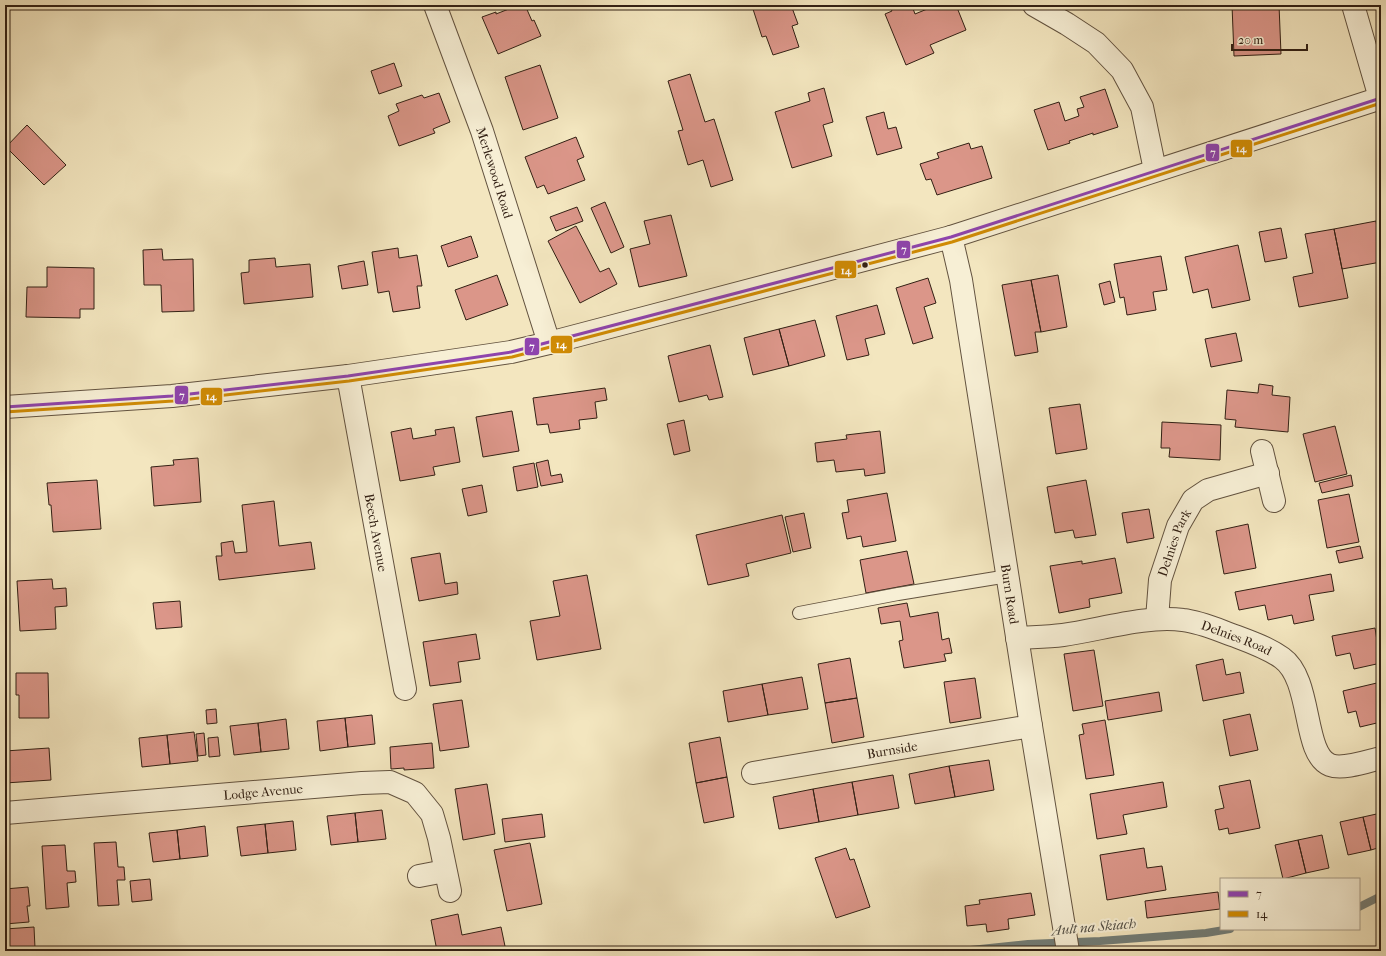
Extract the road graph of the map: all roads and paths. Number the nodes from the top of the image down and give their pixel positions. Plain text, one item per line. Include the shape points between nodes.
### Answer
1 (435, 5) edge
2 (1034, 5) edge
3 (1353, 5) edge
4 (1380, 98) edge
5 (1155, 170) junction
6 (951, 236) junction
7 (549, 343) junction
8 (348, 376) junction
9 (5, 407) edge
10 (1262, 451) dead end
11 (1268, 473) junction
12 (1274, 501) dead end
13 (1008, 576) junction
14 (799, 613) dead end
15 (1157, 619) junction
16 (1018, 638) junction
17 (405, 689) dead end
18 (1031, 726) junction
19 (1381, 758) edge
20 (753, 773) dead end
21 (5, 813) edge
22 (419, 876) dead end
23 (1068, 951) edge

1 - 7 street, Merlewood Road via 482,131
2 - 5 street via 1096,43 1122,70 1142,107
3 - 4 street
4 - 5 street
5 - 6 street
6 - 7 street
6 - 13 street, Burn Road via 961,280
7 - 8 street via 510,352
8 - 9 street via 172,396
8 - 17 street, Beech Avenue
10 - 11 street
11 - 12 street
11 - 15 street, Delnies Park via 1208,490 1193,500 1178,526 1160,580
13 - 14 lane
13 - 16 street, Burn Road
15 - 16 street, Delnies Road via 1062,635
15 - 19 street, Delnies Road via 1183,620 1209,626 1254,643 1282,658 1292,668 1299,682 1314,744 1320,758 1330,765 1342,766
16 - 18 street, Burn Road
18 - 20 street, Burnside
18 - 23 street, Burn Road
21 - 22 street, Lodge Avenue via 390,782 415,794 432,814 447,881

